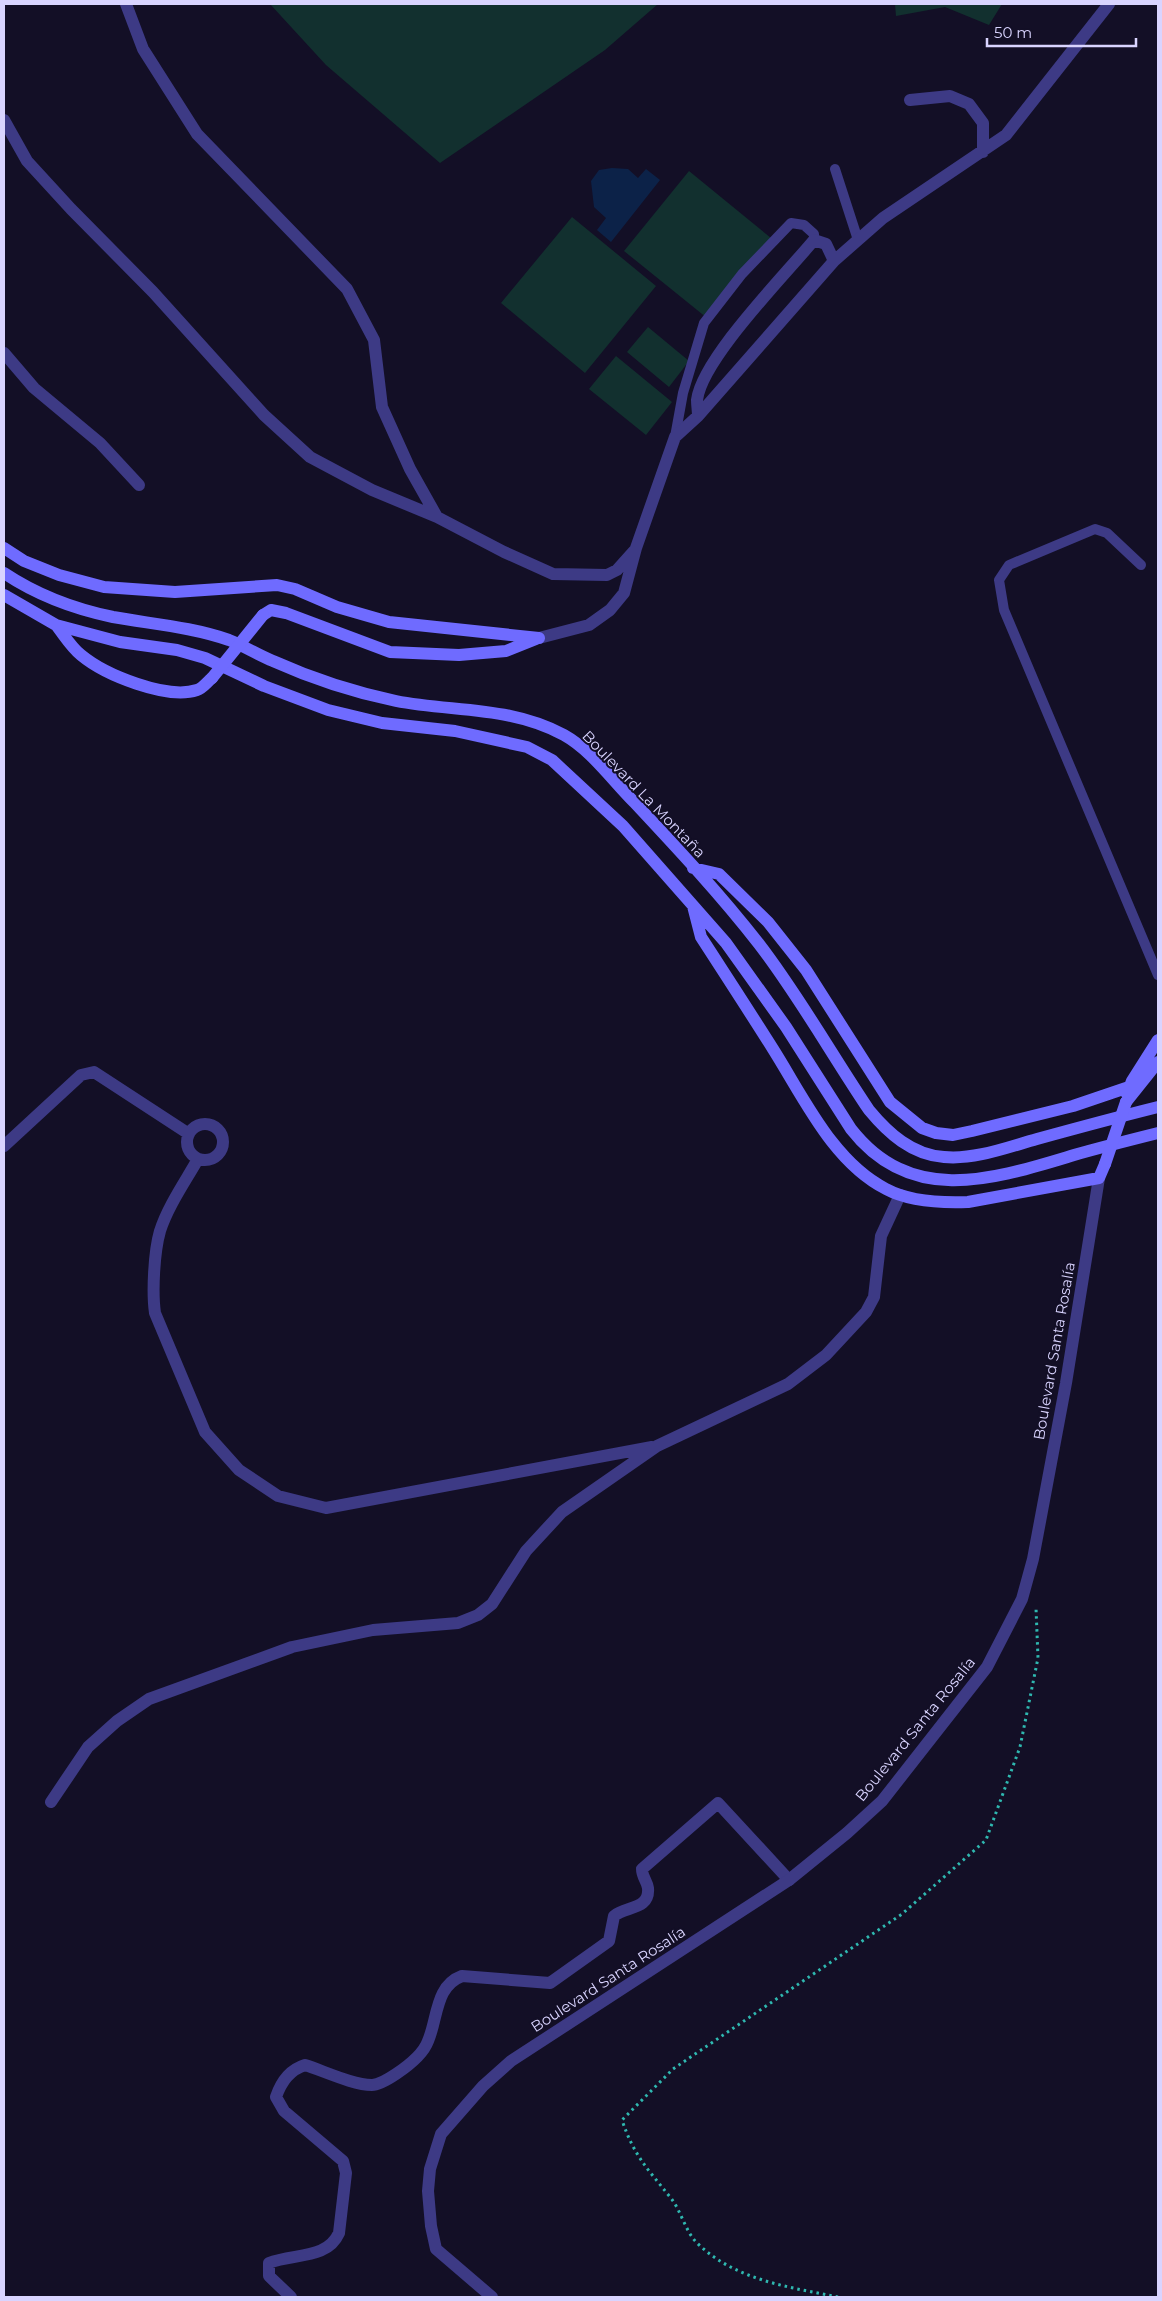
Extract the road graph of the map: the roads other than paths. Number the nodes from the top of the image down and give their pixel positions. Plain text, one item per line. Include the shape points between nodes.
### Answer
1 (126, 4) edge
2 (1109, 4) edge
3 (910, 100) dead end
4 (4, 120) edge
5 (983, 152) junction
6 (835, 170) dead end
7 (814, 240) junction
8 (858, 240) junction
9 (834, 261) junction
10 (4, 354) edge
11 (698, 416) junction
12 (675, 437) junction
13 (139, 485) dead end
14 (436, 517) junction
15 (4, 548) edge
16 (636, 548) junction
17 (1141, 565) dead end
18 (4, 573) edge
19 (4, 596) edge
20 (56, 625) junction
21 (539, 638) junction
22 (693, 868) junction
23 (692, 903) junction
24 (1158, 975) edge
25 (1158, 1040) edge
26 (1158, 1062) edge
27 (1129, 1087) junction
28 (1126, 1102) junction
29 (1158, 1107) edge
30 (1158, 1133) edge
31 (189, 1134) junction
32 (4, 1146) edge
33 (198, 1159) junction
34 (1099, 1178) junction
35 (900, 1195) junction
36 (657, 1446) junction
37 (51, 1802) dead end
38 (789, 1880) junction
39 (291, 2297) edge
40 (492, 2297) edge

1 - 14 street via 143,49 197,134 347,289 374,340 382,407
2 - 5 street via 1006,135
3 - 5 street via 950,96 969,104 983,123
4 - 14 street via 27,160 270,421 310,457 372,490
5 - 8 street via 883,218
6 - 8 lane
7 - 9 street via 826,244
7 - 11 street via 722,349 706,376 698,400
7 - 12 lane via 814,234 804,225 791,223 742,274 704,323 683,393
8 - 9 street
9 - 11 street
10 - 13 street via 34,388 100,443
11 - 12 street
12 - 16 street
14 - 16 street via 553,574 607,575 617,570
15 - 21 main road via 24,562 59,576 104,587 175,592 276,585 389,622
16 - 21 street via 624,594 610,610 589,625
17 - 24 lane via 1107,534 1095,530 1009,565 999,580 1004,610
18 - 22 main road, Boulevard La Montaña via 74,607 206,633 332,686 398,701 503,713 564,735 577,744
19 - 20 main road
20 - 21 main road, bridge via 82,656 138,684 181,693 199,690 263,615 271,610 375,648 414,654 506,651
20 - 23 main road via 120,642 205,658 264,686 328,710 382,723 455,731 527,747 552,760 579,783
22 - 27 main road via 719,874 779,935 806,970 890,1102 922,1128 953,1135 1073,1106
22 - 29 main road, Boulevard La Montaña via 759,944 869,1110 900,1141 944,1158 964,1156
23 - 30 main road via 777,1013 860,1142 891,1166 921,1178 965,1181 1011,1174
23 - 35 main road via 701,937 819,1121 849,1162 875,1182
25 - 27 main road
26 - 28 main road
27 - 28 main road
28 - 34 main road, Boulevard Santa Rosalía, bridge
31 - 32 street via 94,1072 81,1075
31 - 33 street via 187,1145
31 - 33 street via 203,1124 215,1128 222,1137 222,1148 215,1158
33 - 36 street via 160,1233 153,1294 155,1313 205,1432 239,1470 278,1496 326,1508
34 - 35 main road via 968,1202
34 - 38 street, Boulevard Santa Rosalía via 1062,1403 1033,1559 1022,1600 982,1674 882,1801
35 - 36 street via 881,1236 874,1297 866,1312 826,1356 788,1384
36 - 37 street via 562,1512 526,1551 492,1604 478,1616 458,1623 373,1630 292,1646 149,1699 88,1747
38 - 39 street via 718,1803 642,1869 648,1888 647,1898 637,1908 614,1916 609,1941 550,1983 456,1978 439,1999 428,2043 421,2053 398,2073 374,2085 361,2084 305,2065 290,2074 280,2084 276,2098 284,2111 343,2161 346,2173 336,2241 318,2252 270,2263 269,2276
38 - 40 street, Boulevard Santa Rosalía via 511,2061 483,2086 441,2134 430,2169 428,2191 436,2249

